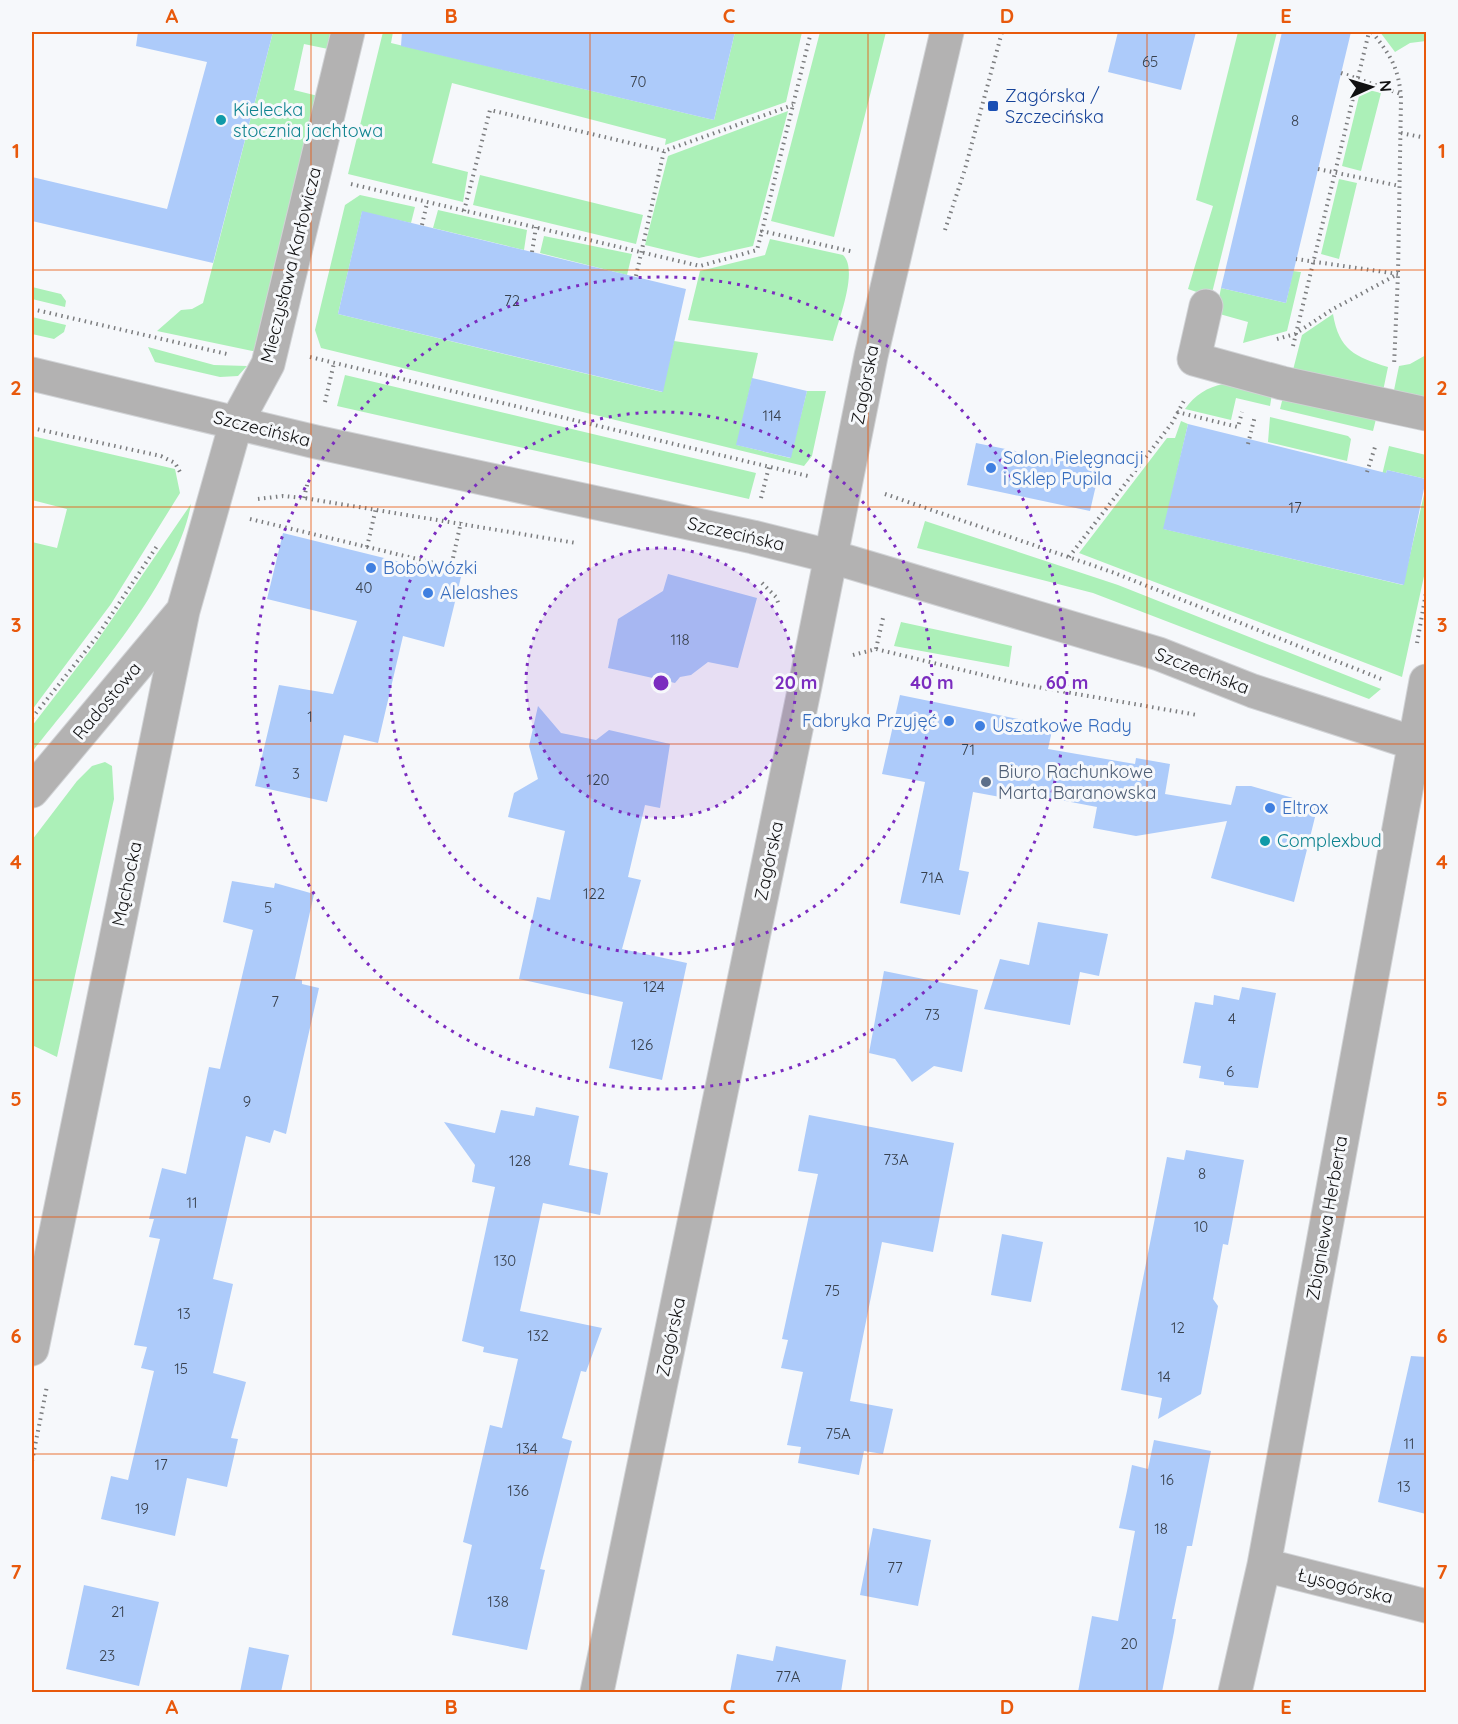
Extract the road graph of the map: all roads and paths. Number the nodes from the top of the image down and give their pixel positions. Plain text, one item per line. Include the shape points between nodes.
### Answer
1 (348, 32) edge
2 (812, 32) edge
3 (947, 32) edge
4 (1371, 32) edge
5 (1341, 73) dead end
6 (1357, 81) junction
7 (1401, 94) junction
8 (793, 104) junction
9 (1401, 133) junction
10 (1426, 138) edge
11 (664, 151) junction
12 (1318, 169) dead end
13 (1335, 171) junction
14 (341, 182) dead end
15 (1400, 186) junction
16 (427, 202) junction
17 (464, 211) junction
18 (422, 225) dead end
19 (536, 227) junction
20 (762, 231) junction
21 (532, 252) dead end
22 (641, 252) junction
23 (865, 255) dead end
24 (1296, 259) dead end
25 (1314, 260) junction
26 (1398, 274) junction
27 (636, 276) dead end
28 (1206, 306) dead end
29 (32, 309) edge
30 (1296, 334) junction
31 (231, 355) dead end
32 (304, 356) dead end
33 (334, 363) junction
34 (1394, 366) dead end
35 (1237, 372) junction
36 (32, 374) edge
37 (1282, 383) junction
38 (324, 406) dead end
39 (1257, 409) dead end
40 (1426, 414) edge
41 (236, 423) junction
42 (32, 428) edge
43 (1377, 438) dead end
44 (1248, 444) dead end
45 (769, 467) junction
46 (1367, 472) dead end
47 (812, 477) dead end
48 (184, 478) dead end
49 (308, 481) dead end
50 (882, 493) dead end
51 (304, 498) junction
52 (255, 501) dead end
53 (760, 501) dead end
54 (376, 508) junction
55 (240, 516) dead end
56 (461, 522) junction
57 (162, 539) dead end
58 (584, 544) dead end
59 (367, 547) junction
60 (830, 556) junction
61 (1069, 556) junction
62 (183, 611) junction
63 (883, 618) dead end
64 (1385, 681) dead end
65 (1426, 681) edge
66 (1208, 717) dead end
67 (32, 718) edge
68 (1421, 745) edge
69 (32, 791) edge
70 (32, 1349) edge
71 (1264, 1565) junction
72 (1426, 1606) edge
73 (597, 1692) edge
74 (1235, 1692) edge

1 - 41 street, Mieczysława Karłowicza via 268,364
2 - 8 path
3 - 60 street, Zagórska via 878,324
4 - 6 path
4 - 7 path via 1392,57 1400,75
5 - 6 path
6 - 7 path
6 - 13 path
7 - 9 path
8 - 11 path
8 - 20 path
9 - 10 path
9 - 15 path
11 - 17 path via 490,110
11 - 22 path
12 - 13 path
13 - 15 path
13 - 25 path
14 - 16 path
15 - 26 path
16 - 17 path
16 - 18 path
17 - 19 path
19 - 21 path
19 - 22 path
20 - 22 path via 758,250 700,266
20 - 23 path
22 - 27 path
24 - 25 path
25 - 26 path
25 - 30 path
26 - 30 path
26 - 34 path
28 - 35 street via 1194,359
29 - 31 path
30 - 37 path
32 - 33 path
33 - 38 path
33 - 45 path
35 - 37 street
35 - 61 path via 1235,378 1199,386 1185,399 1172,423
36 - 41 street, Szczecińska
37 - 40 street
39 - 44 path
41 - 60 street, Szczecińska
41 - 62 street, Mąchocka
42 - 48 path via 160,456 175,463
43 - 46 path
45 - 47 path
45 - 53 path
49 - 51 path
50 - 61 path
51 - 52 path via 283,496
51 - 54 path
54 - 56 path
54 - 59 path
55 - 59 path
56 - 58 path
56 - 59 path via 451,567
57 - 67 path via 96,638
60 - 68 street, Szczecińska via 1159,654 1253,691
60 - 73 street, Zagórska
61 - 64 path
62 - 69 street, Radostowa
62 - 70 street, Mąchocka
63 - 66 path via 876,649 1020,684
65 - 68 street, Zbigniewa Herberta
68 - 71 street, Zbigniewa Herberta
71 - 72 street, Łysogórska
71 - 74 street, Zbigniewa Herberta

